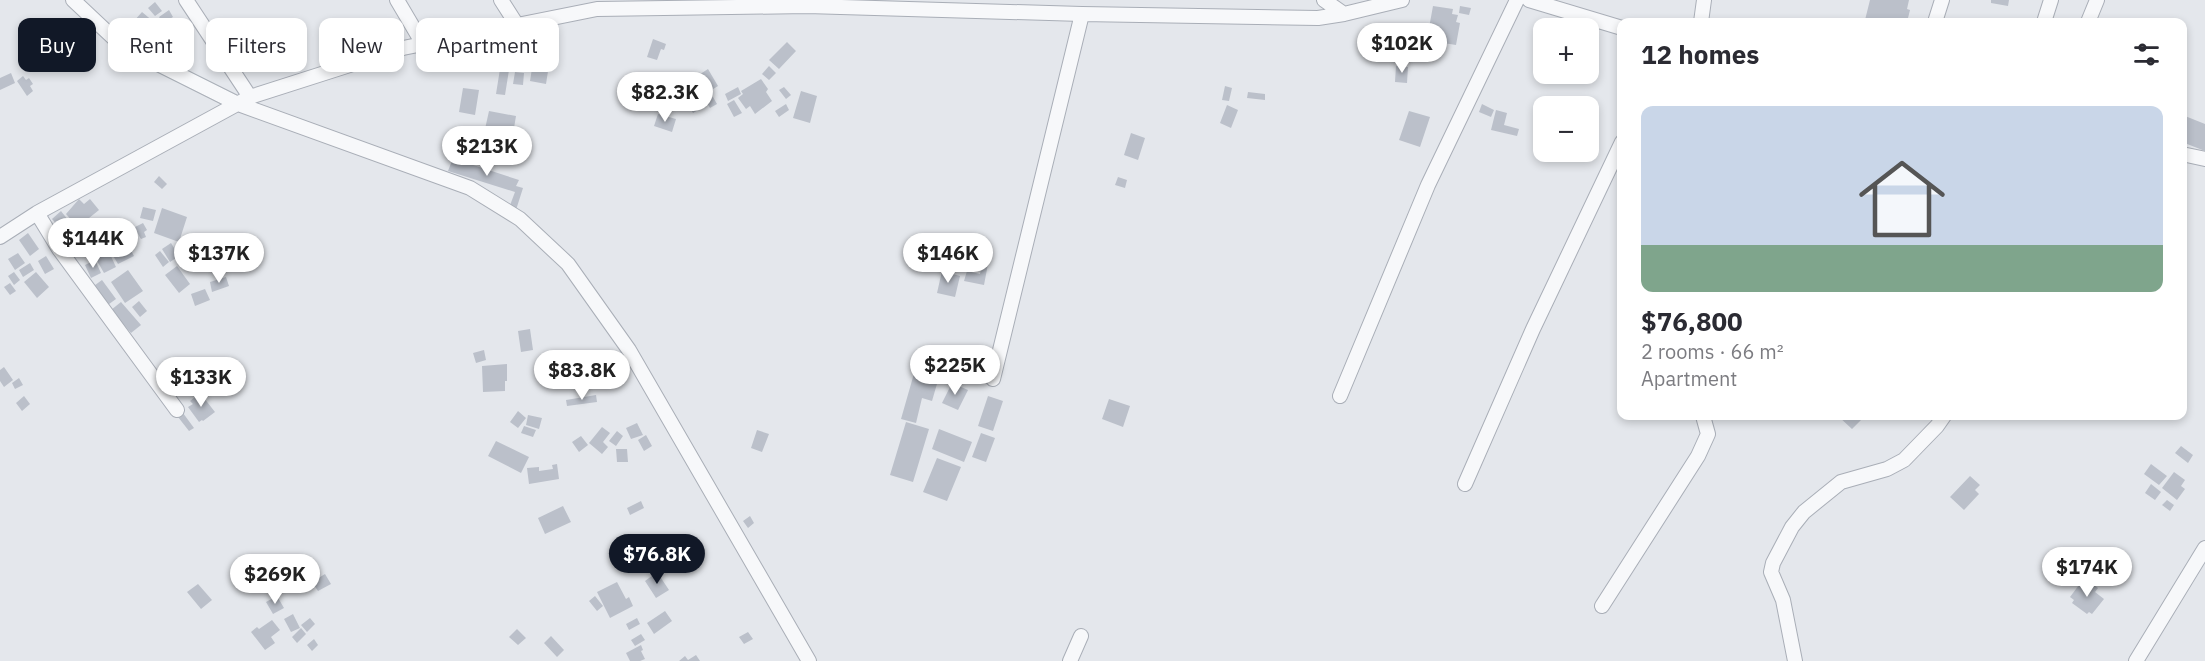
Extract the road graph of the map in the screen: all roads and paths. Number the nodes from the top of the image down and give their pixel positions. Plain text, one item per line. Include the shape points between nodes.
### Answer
1 (73, 0) edge
2 (186, 0) edge
3 (397, 0) edge
4 (501, 0) edge
5 (1324, 0) edge
6 (1402, 0) edge
7 (1517, 0) edge
8 (1529, 0) edge
9 (1704, 0) edge
10 (1941, 0) edge
11 (2051, 0) edge
12 (2097, 0) edge
13 (1381, 2) edge
14 (594, 4) edge
15 (1082, 14) junction
16 (1344, 14) junction
17 (513, 18) edge
18 (543, 18) edge
19 (1702, 18) edge
20 (1936, 18) edge
21 (2045, 18) edge
22 (2090, 18) edge
23 (1617, 26) edge
24 (416, 32) edge
25 (416, 45) edge
26 (244, 101) junction
27 (1617, 153) edge
28 (2187, 155) edge
29 (2205, 159) edge
30 (37, 213) junction
31 (0, 237) edge
32 (993, 379) dead end
33 (1340, 396) dead end
34 (177, 410) dead end
35 (1704, 420) edge
36 (1941, 420) edge
37 (1466, 484) dead end
38 (2205, 548) edge
39 (1602, 606) dead end
40 (1081, 636) dead end
41 (808, 661) edge
42 (1070, 661) edge
43 (1795, 661) edge
44 (2136, 661) edge

1 - 26 street via 122,46
2 - 26 street
3 - 24 street
4 - 17 street
5 - 16 street
6 - 13 street
7 - 33 street via 1428,185
8 - 23 street
9 - 19 street
10 - 20 street
11 - 21 street
12 - 22 street
13 - 16 street
14 - 15 street
14 - 18 street
15 - 16 street via 1318,18
15 - 32 street
25 - 26 street
26 - 30 street
26 - 41 street via 470,188 520,219 568,264 629,350
27 - 37 street via 1533,329
28 - 29 street
30 - 31 street
30 - 34 street
35 - 39 street via 1708,434 1698,456
36 - 43 street via 1904,460 1841,482 1792,527 1772,572 1786,611
38 - 44 street
40 - 42 street

